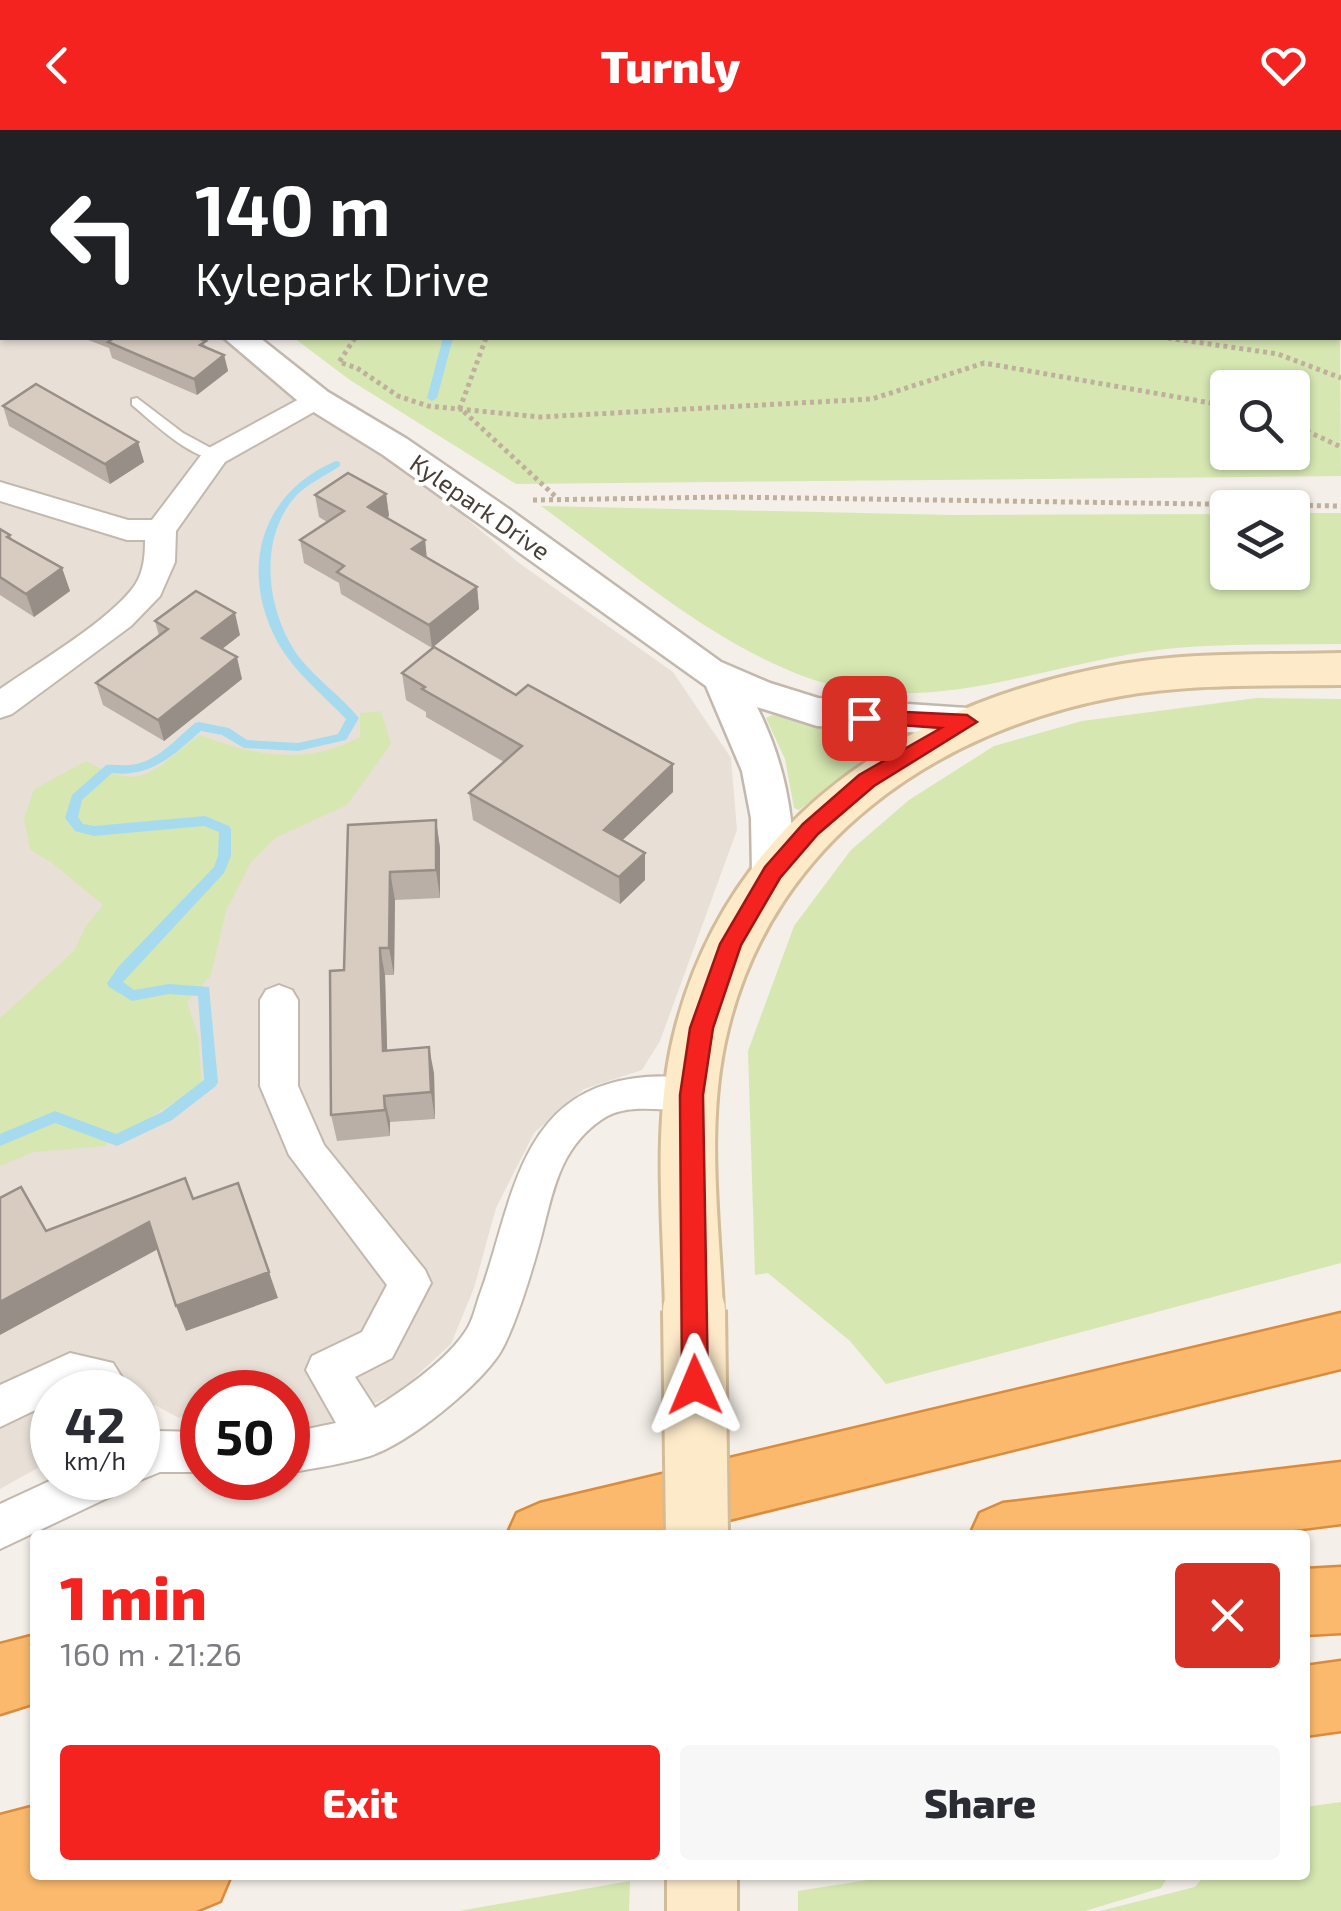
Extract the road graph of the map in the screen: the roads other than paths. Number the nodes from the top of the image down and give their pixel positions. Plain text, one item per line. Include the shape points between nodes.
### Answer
1 (242, 340) edge
2 (316, 399) junction
3 (137, 402) dead end
4 (216, 456) junction
5 (0, 491) edge
6 (160, 530) junction
7 (1341, 669) edge
8 (721, 678) junction
9 (0, 706) edge
10 (967, 722) junction
11 (773, 873) junction
12 (279, 1000) dead end
13 (691, 1095) junction
14 (1341, 1341) edge
15 (30, 1392) edge
16 (0, 1407) edge
17 (368, 1436) junction
18 (310, 1448) edge
19 (1341, 1493) edge
20 (55, 1500) edge
21 (0, 1526) edge
22 (561, 1530) edge
23 (697, 1530) edge
24 (1042, 1530) edge
25 (1341, 1600) edge
26 (1310, 1602) edge
27 (30, 1670) edge
28 (0, 1679) edge
29 (1341, 1696) edge
30 (1310, 1700) edge
31 (30, 1708) edge
32 (0, 1714) edge
33 (30, 1843) edge
34 (0, 1852) edge
35 (163, 1880) edge
36 (702, 1880) edge
37 (0, 1906) edge
38 (702, 1911) edge

1 - 2 street, Kylepark Drive
2 - 4 street
2 - 8 street, Kylepark Drive via 395,447
3 - 4 lane
4 - 6 street
5 - 6 street via 128,530
6 - 9 street via 160,562 149,590
7 - 10 main road via 1120,680
8 - 10 street, Kylepark Drive via 817,712
8 - 11 street via 762,762
10 - 11 main road via 866,780
11 - 13 main road via 713,990
12 - 17 street via 279,1086 309,1154 410,1283 377,1345 327,1370
13 - 17 street via 636,1092 591,1104 556,1136 533,1186 484,1340 426,1399
13 - 23 main road, bridge
14 - 22 highway
15 - 16 street
17 - 18 street
19 - 24 highway
20 - 21 street
25 - 26 highway
27 - 28 highway
29 - 30 highway
31 - 32 highway
33 - 34 highway
35 - 37 highway
36 - 38 main road

